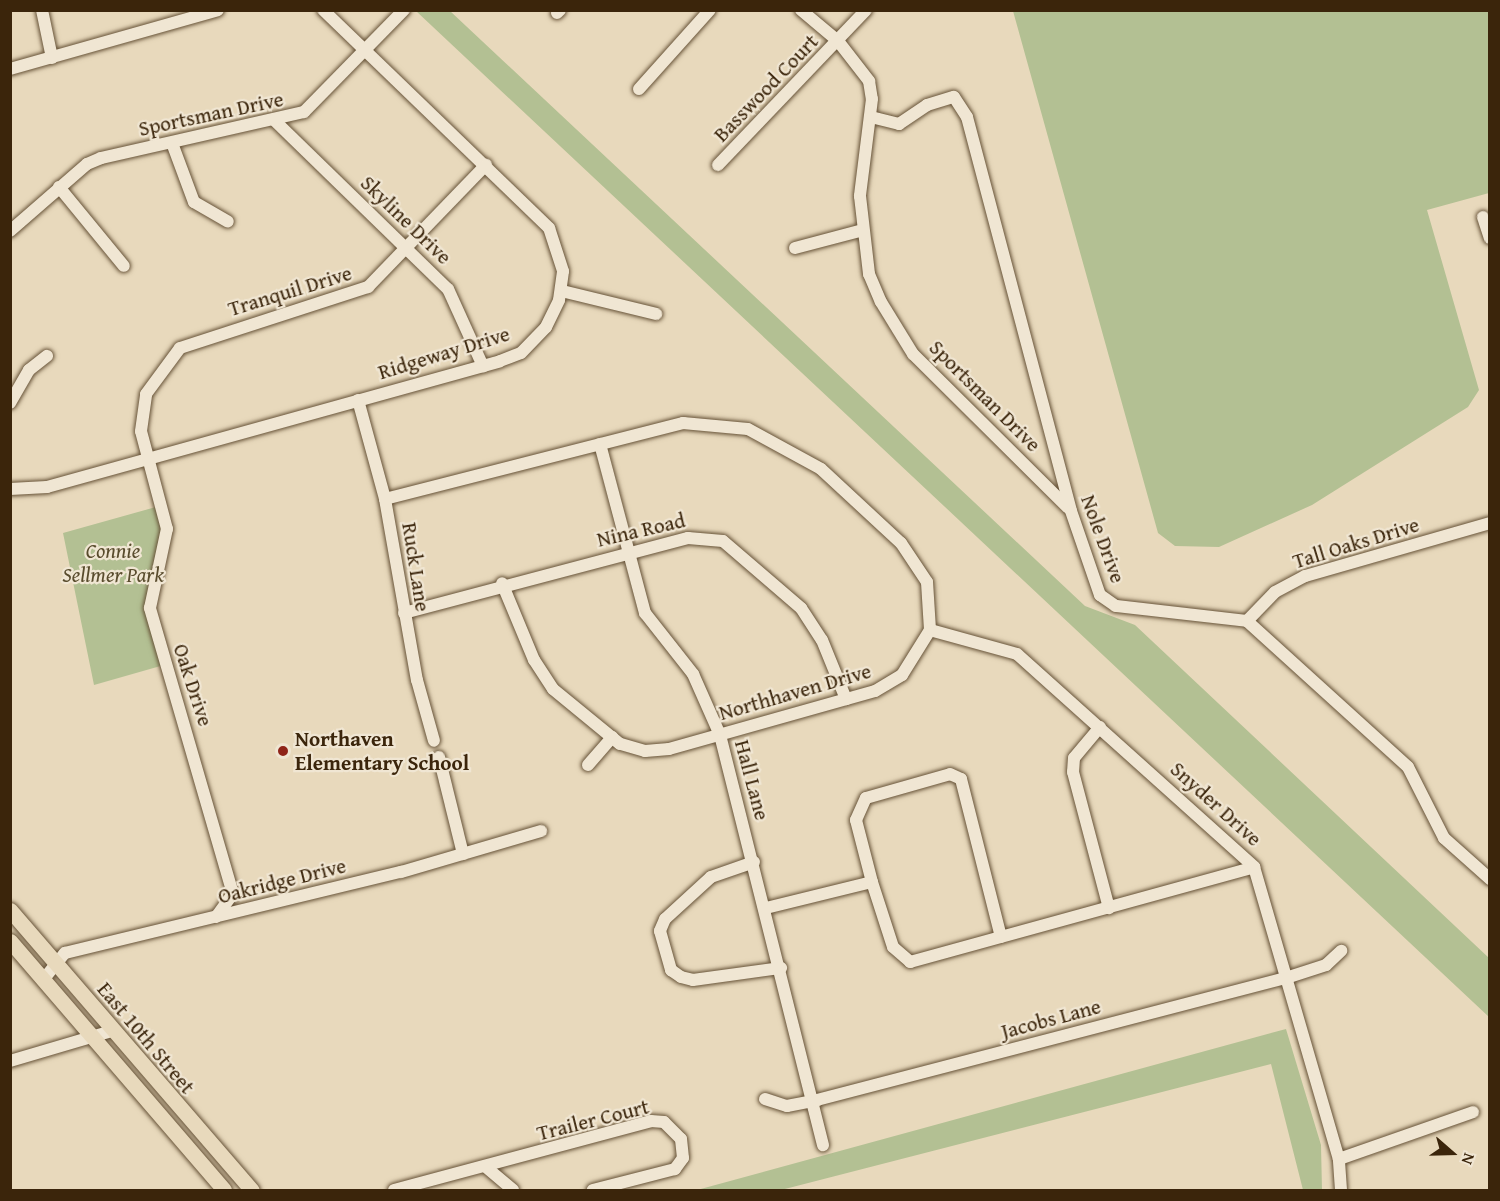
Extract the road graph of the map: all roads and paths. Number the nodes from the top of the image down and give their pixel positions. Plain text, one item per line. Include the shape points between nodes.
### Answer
1 (42, 10) edge
2 (218, 10) edge
3 (322, 10) edge
4 (404, 10) edge
5 (710, 10) edge
6 (801, 10) edge
7 (866, 10) edge
8 (838, 41) junction
9 (366, 51) junction
10 (52, 58) junction
11 (10, 69) edge
12 (639, 89) dead end
13 (871, 117) junction
14 (275, 121) junction
15 (172, 143) junction
16 (486, 165) junction
17 (718, 165) dead end
18 (59, 187) junction
19 (1483, 217) dead end
20 (228, 222) dead end
21 (863, 230) junction
22 (10, 231) edge
23 (1490, 238) edge
24 (409, 248) junction
25 (795, 248) dead end
26 (124, 266) dead end
27 (562, 291) junction
28 (656, 314) dead end
29 (47, 356) dead end
30 (483, 366) junction
31 (358, 400) junction
32 (10, 403) edge
33 (600, 444) junction
34 (149, 459) junction
35 (10, 489) edge
36 (385, 499) junction
37 (1071, 511) junction
38 (1490, 523) edge
39 (628, 552) junction
40 (502, 584) junction
41 (404, 613) junction
42 (1247, 621) junction
43 (930, 630) junction
44 (846, 699) junction
45 (1100, 727) junction
46 (720, 735) junction
47 (612, 736) junction
48 (434, 741) dead end
49 (439, 757) dead end
50 (588, 765) dead end
51 (541, 831) dead end
52 (463, 854) junction
53 (754, 862) junction
54 (1254, 867) junction
55 (1490, 879) edge
56 (872, 882) junction
57 (766, 908) junction
58 (1109, 908) junction
59 (10, 910) edge
60 (216, 917) junction
61 (1001, 937) junction
62 (10, 941) edge
63 (1341, 951) dead end
64 (54, 961) junction
65 (781, 968) junction
66 (1289, 977) junction
67 (43, 980) junction
68 (112, 1031) junction
69 (92, 1039) junction
70 (10, 1061) edge
71 (765, 1099) dead end
72 (812, 1102) junction
73 (1473, 1112) dead end
74 (824, 1145) dead end
75 (1339, 1158) junction
76 (487, 1168) junction
77 (224, 1191) edge
78 (252, 1191) edge
79 (394, 1191) edge
80 (513, 1191) edge
81 (593, 1191) edge
82 (1341, 1191) edge

1 - 10 street
2 - 10 street
3 - 9 street
4 - 9 street, Sportsman Drive
5 - 12 street
6 - 8 street, Sportsman Drive
7 - 8 street, Basswood Court
8 - 13 street, Sportsman Drive via 869,81
8 - 17 street, Basswood Court
9 - 14 street, Sportsman Drive via 304,112
9 - 16 street
10 - 11 street
13 - 21 street, Sportsman Drive via 863,149
13 - 37 street, Nole Drive via 908,122 927,105 954,97 967,117
14 - 15 street, Sportsman Drive
14 - 24 street, Skyline Drive
15 - 18 street, Sportsman Drive via 101,158
15 - 20 street via 194,202
16 - 24 street, Tranquil Drive
16 - 27 street via 549,228 563,271
18 - 22 street, Sportsman Drive
18 - 26 street
19 - 23 street
21 - 25 street
21 - 37 street, Sportsman Drive via 869,274 913,354
24 - 30 street, Skyline Drive via 448,289
24 - 34 street, Tranquil Drive via 378,279 348,296 180,348 150,384 141,410
27 - 28 street
27 - 30 street, Ridgeway Drive via 535,341
29 - 32 street via 29,370
30 - 31 street, Ridgeway Drive
31 - 34 street, Ridgeway Drive
31 - 36 street, Ruck Lane
33 - 36 street
33 - 39 street, Hall Lane
33 - 43 street via 700,422 773,438 821,469 901,543 927,582
34 - 35 street, Ridgeway Drive via 47,487
34 - 60 street, Oak Drive via 167,529 150,608 233,894
36 - 41 street, Ruck Lane
37 - 42 street, Nole Drive via 1105,600
38 - 42 street, Tall Oaks Drive via 1305,576 1275,592
39 - 40 street, Nina Road
39 - 44 street, Nina Road via 688,538 733,545 810,619
39 - 46 street, Hall Lane via 649,622 693,674
40 - 41 street, Nina Road
40 - 47 street, Northhaven Drive via 534,660 553,689
41 - 48 street, Ruck Lane
42 - 55 street via 1408,767 1444,838
43 - 44 street, Northhaven Drive via 902,675 875,691
43 - 45 street, Snyder Drive via 1017,654
44 - 46 street, Northhaven Drive
45 - 54 street, Snyder Drive
45 - 58 street via 1074,758 1073,772
46 - 47 street, Northhaven Drive via 645,751 620,744
46 - 53 street, Hall Lane
47 - 50 street
49 - 52 street
51 - 52 street, Oakridge Drive
52 - 60 street, Oakridge Drive
53 - 57 street, Hall Lane
53 - 65 street via 711,876 665,919 660,931 671,970 693,981
54 - 58 street
54 - 66 street, Snyder Drive
56 - 57 street
56 - 61 street via 900,958 910,962
56 - 61 street via 856,820 866,798 956,776 967,792
57 - 65 street, Hall Lane
58 - 61 street
59 - 64 main road, East 10th Street
60 - 64 street, Oakridge Drive via 65,953
62 - 67 main road, East 10th Street
63 - 66 street, Jacobs Lane via 1326,965
64 - 67 street
64 - 68 main road, East 10th Street
65 - 72 street, Hall Lane
66 - 72 street, Jacobs Lane
66 - 75 street, Snyder Drive
67 - 69 main road, East 10th Street
68 - 69 street
68 - 78 main road, East 10th Street
69 - 70 street
69 - 77 main road, East 10th Street
71 - 72 street, Jacobs Lane via 787,1106
72 - 74 street, Hall Lane
73 - 75 street
75 - 82 street, Snyder Drive
76 - 79 street, Trailer Court
76 - 80 street
76 - 81 street, Trailer Court via 651,1121 664,1122 681,1139 683,1158 675,1169

